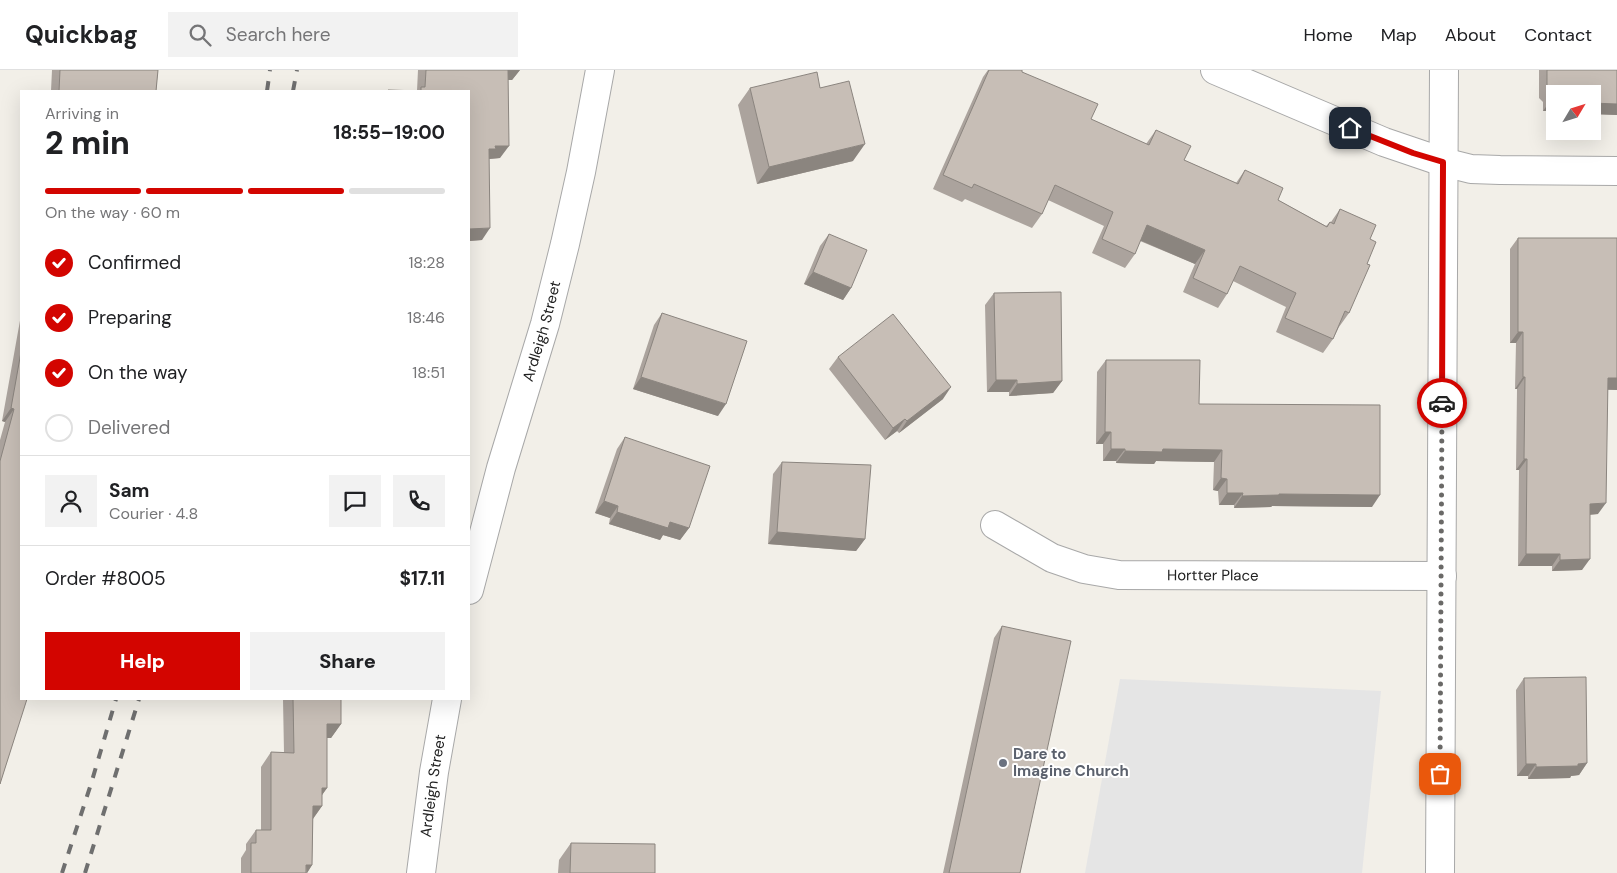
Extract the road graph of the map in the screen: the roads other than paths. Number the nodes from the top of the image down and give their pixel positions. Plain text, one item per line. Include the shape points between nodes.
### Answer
1 (600, 70) edge
2 (1215, 70) edge
3 (1444, 70) edge
4 (1443, 162) junction
5 (1617, 171) edge
6 (995, 525) dead end
7 (1442, 576) junction
8 (470, 586) edge
9 (447, 700) edge
10 (421, 873) edge
11 (1440, 873) edge

1 - 8 street, Ardleigh Street via 566,244
2 - 4 street via 1384,142
3 - 4 street
4 - 5 street via 1500,170
4 - 7 street
6 - 7 street, Hortter Place via 1052,558 1084,569 1119,575
7 - 11 street
9 - 10 street, Ardleigh Street

